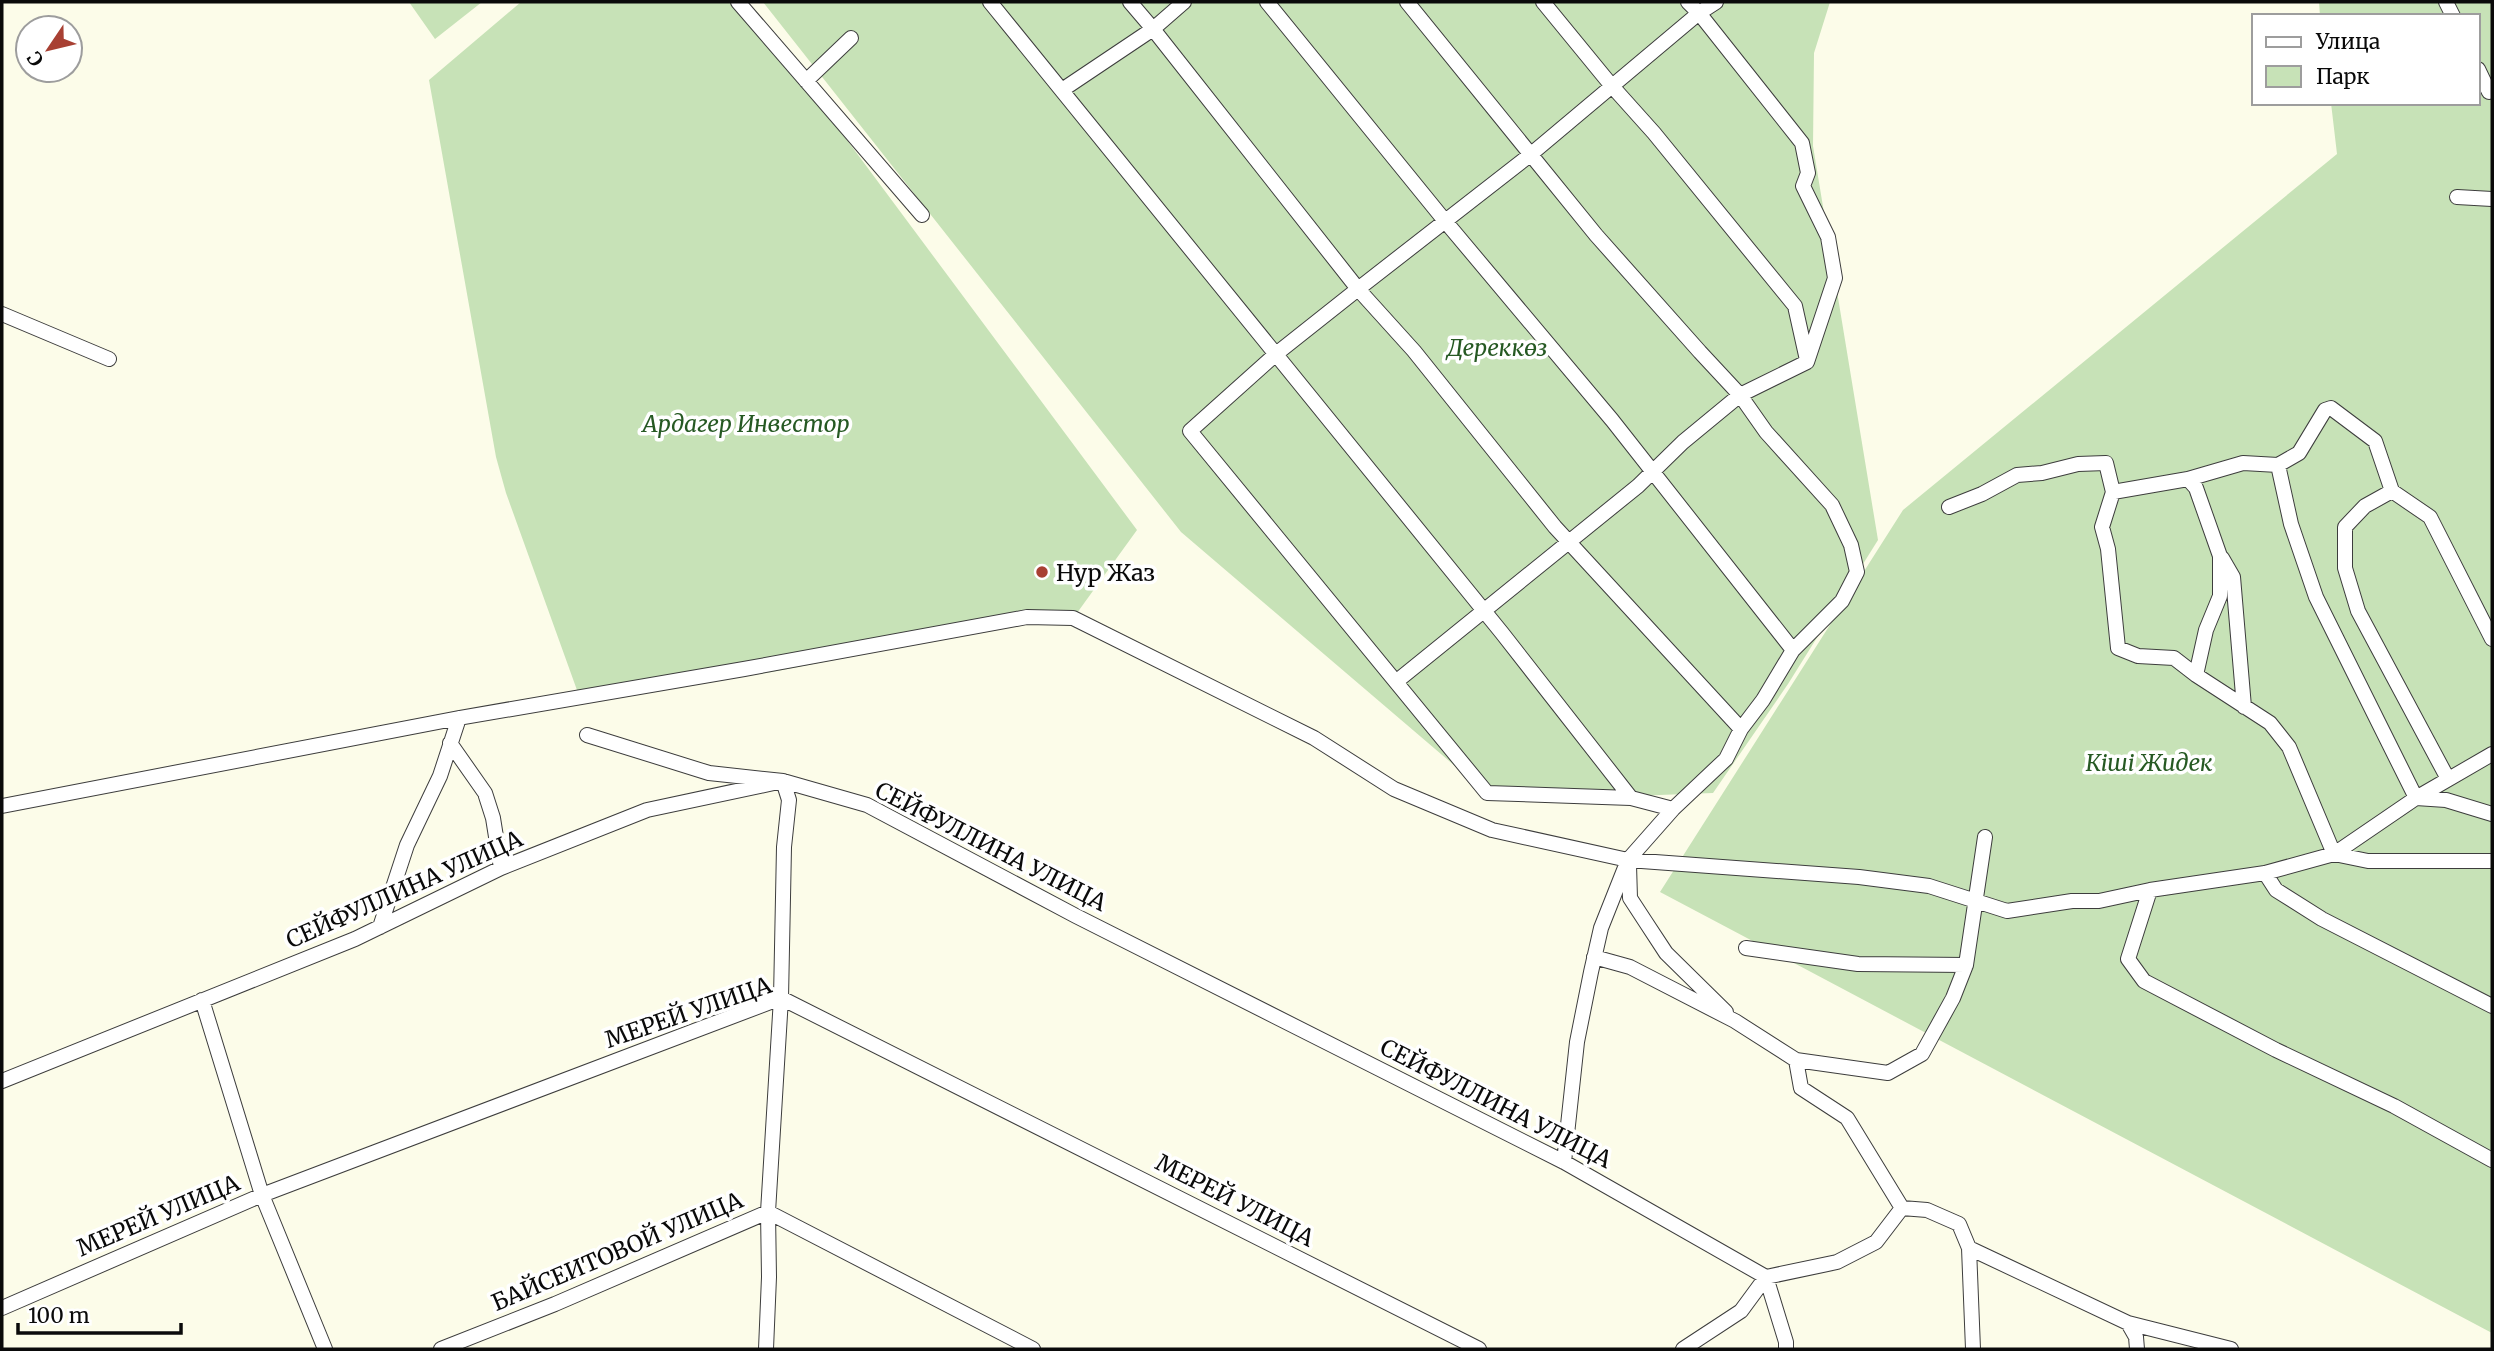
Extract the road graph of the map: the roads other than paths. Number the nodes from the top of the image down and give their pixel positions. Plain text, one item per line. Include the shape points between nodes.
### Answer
1 (738, 2) edge
2 (990, 2) edge
3 (1130, 2) edge
4 (1184, 2) edge
5 (1267, 2) edge
6 (1407, 2) edge
7 (1543, 2) edge
8 (1688, 2) edge
9 (1716, 2) edge
10 (1699, 13) junction
11 (1153, 29) junction
12 (851, 38) dead end
13 (2480, 73) edge
14 (806, 81) junction
15 (1611, 85) junction
16 (1062, 90) junction
17 (2491, 95) edge
18 (1530, 155) junction
19 (2457, 197) dead end
20 (2492, 199) edge
21 (922, 215) dead end
22 (1445, 221) junction
23 (1358, 289) junction
24 (2, 314) edge
25 (1276, 354) junction
26 (109, 359) dead end
27 (1807, 362) junction
28 (1740, 395) junction
29 (2278, 465) junction
30 (1652, 471) junction
31 (2188, 479) junction
32 (2113, 492) junction
33 (2392, 492) junction
34 (1949, 507) dead end
35 (1569, 542) junction
36 (2220, 556) junction
37 (1484, 611) junction
38 (2492, 639) edge
39 (1793, 650) junction
40 (2196, 675) junction
41 (1397, 681) junction
42 (2244, 707) junction
43 (458, 718) junction
44 (1741, 729) junction
45 (587, 735) dead end
46 (450, 743) junction
47 (2492, 754) edge
48 (2448, 779) junction
49 (783, 782) junction
50 (2416, 797) junction
51 (1631, 798) junction
52 (2, 806) edge
53 (1673, 809) junction
54 (2492, 814) edge
55 (1985, 837) dead end
56 (2334, 854) junction
57 (1628, 860) junction
58 (2492, 861) edge
59 (501, 868) junction
60 (2265, 873) junction
61 (2150, 890) junction
62 (1976, 900) junction
63 (380, 927) junction
64 (1746, 948) dead end
65 (1594, 957) junction
66 (1966, 965) junction
67 (781, 998) junction
68 (202, 1000) junction
69 (2492, 1006) edge
70 (1735, 1021) junction
71 (1796, 1060) junction
72 (2, 1081) edge
73 (2492, 1160) edge
74 (1564, 1162) junction
75 (262, 1195) junction
76 (1902, 1208) junction
77 (768, 1212) junction
78 (1969, 1248) junction
79 (1766, 1278) junction
80 (2, 1308) edge
81 (2128, 1323) junction
82 (325, 1349) edge
83 (441, 1349) edge
84 (766, 1349) edge
85 (1033, 1349) edge
86 (1479, 1349) edge
87 (1683, 1349) edge
88 (1786, 1349) edge
89 (1973, 1349) edge
90 (2137, 1349) edge
91 (2231, 1349) edge

1 - 14 street
2 - 16 street
3 - 11 street
4 - 11 street
5 - 22 street
6 - 18 street
7 - 15 street
8 - 10 street
9 - 10 street
10 - 15 street
10 - 27 street via 1802,142 1808,173 1803,186 1828,237 1835,278
11 - 16 street
11 - 23 street
12 - 14 street
13 - 17 street
14 - 21 street
15 - 18 street
15 - 27 street via 1794,306
16 - 25 street
18 - 22 street
18 - 28 street
19 - 20 street
22 - 23 street
22 - 30 street
23 - 25 street
23 - 35 street
24 - 26 street
25 - 37 street
25 - 41 street via 1190,431
27 - 28 street
28 - 30 street
28 - 39 street via 1766,432 1832,505 1851,545 1857,572 1842,601
29 - 31 street via 2243,463
29 - 33 street via 2298,453 2325,410 2331,408 2375,441
29 - 50 street via 2291,524 2316,597
30 - 35 street
30 - 39 street
31 - 32 street
31 - 36 street via 2196,488
32 - 34 street via 2106,463 2078,464 2017,475
32 - 40 street via 2102,527 2118,648 2138,656 2174,658
33 - 38 street via 2430,517
33 - 48 street via 2365,506 2345,527 2344,568 2358,611
35 - 37 street
35 - 44 street
36 - 40 street via 2220,596 2206,630
36 - 42 street via 2233,577
37 - 41 street
37 - 51 street
39 - 44 street
40 - 42 street
41 - 51 street via 1486,793
42 - 56 street via 2270,723 2289,747
43 - 46 street
43 - 52 street
43 - 57 street via 1027,617 1073,618 1314,738 1394,789 1492,830
44 - 53 street via 1726,759
45 - 49 street via 709,773
46 - 59 street via 485,793
46 - 63 street via 440,776 407,845
47 - 48 street
48 - 50 street
49 - 59 street, СЕЙФУЛЛИНА УЛИЦА via 647,810
49 - 67 street via 789,800
49 - 74 street, СЕЙФУЛЛИНА УЛИЦА via 867,805 1076,916
50 - 54 street
50 - 56 street
51 - 53 street
53 - 57 street
55 - 62 street
56 - 58 street via 2368,862
56 - 60 street
57 - 62 street via 1859,877 1929,886
57 - 65 street
57 - 70 street via 1630,898 1645,922 1666,953
59 - 63 street, СЕЙФУЛЛИНА УЛИЦА
60 - 61 street
60 - 69 street via 2276,890 2322,919
61 - 62 street via 2007,911
61 - 73 street via 2128,959 2144,981
62 - 66 street
63 - 68 street, СЕЙФУЛЛИНА УЛИЦА
64 - 66 street via 1858,964
65 - 70 street via 1630,967
65 - 74 street via 1577,1042
66 - 71 street via 1922,1054 1888,1073
67 - 75 street, МЕРЕЙ УЛИЦА
67 - 77 street
67 - 86 street, МЕРЕЙ УЛИЦА
68 - 72 street, СЕЙФУЛЛИНА УЛИЦА
68 - 75 street
70 - 71 street
71 - 76 street via 1801,1088 1847,1118
74 - 79 street, СЕЙФУЛЛИНА УЛИЦА
75 - 80 street, МЕРЕЙ УЛИЦА
75 - 82 street
76 - 78 street via 1927,1209 1959,1224
76 - 79 street via 1876,1242 1836,1262
77 - 83 street, БАЙСЕИТОВОЙ УЛИЦА
77 - 84 street
77 - 85 street, БАЙСЕИТОВОЙ УЛИЦА
78 - 81 street
78 - 89 street
79 - 87 street via 1741,1311
79 - 88 street
81 - 90 street
81 - 91 street

